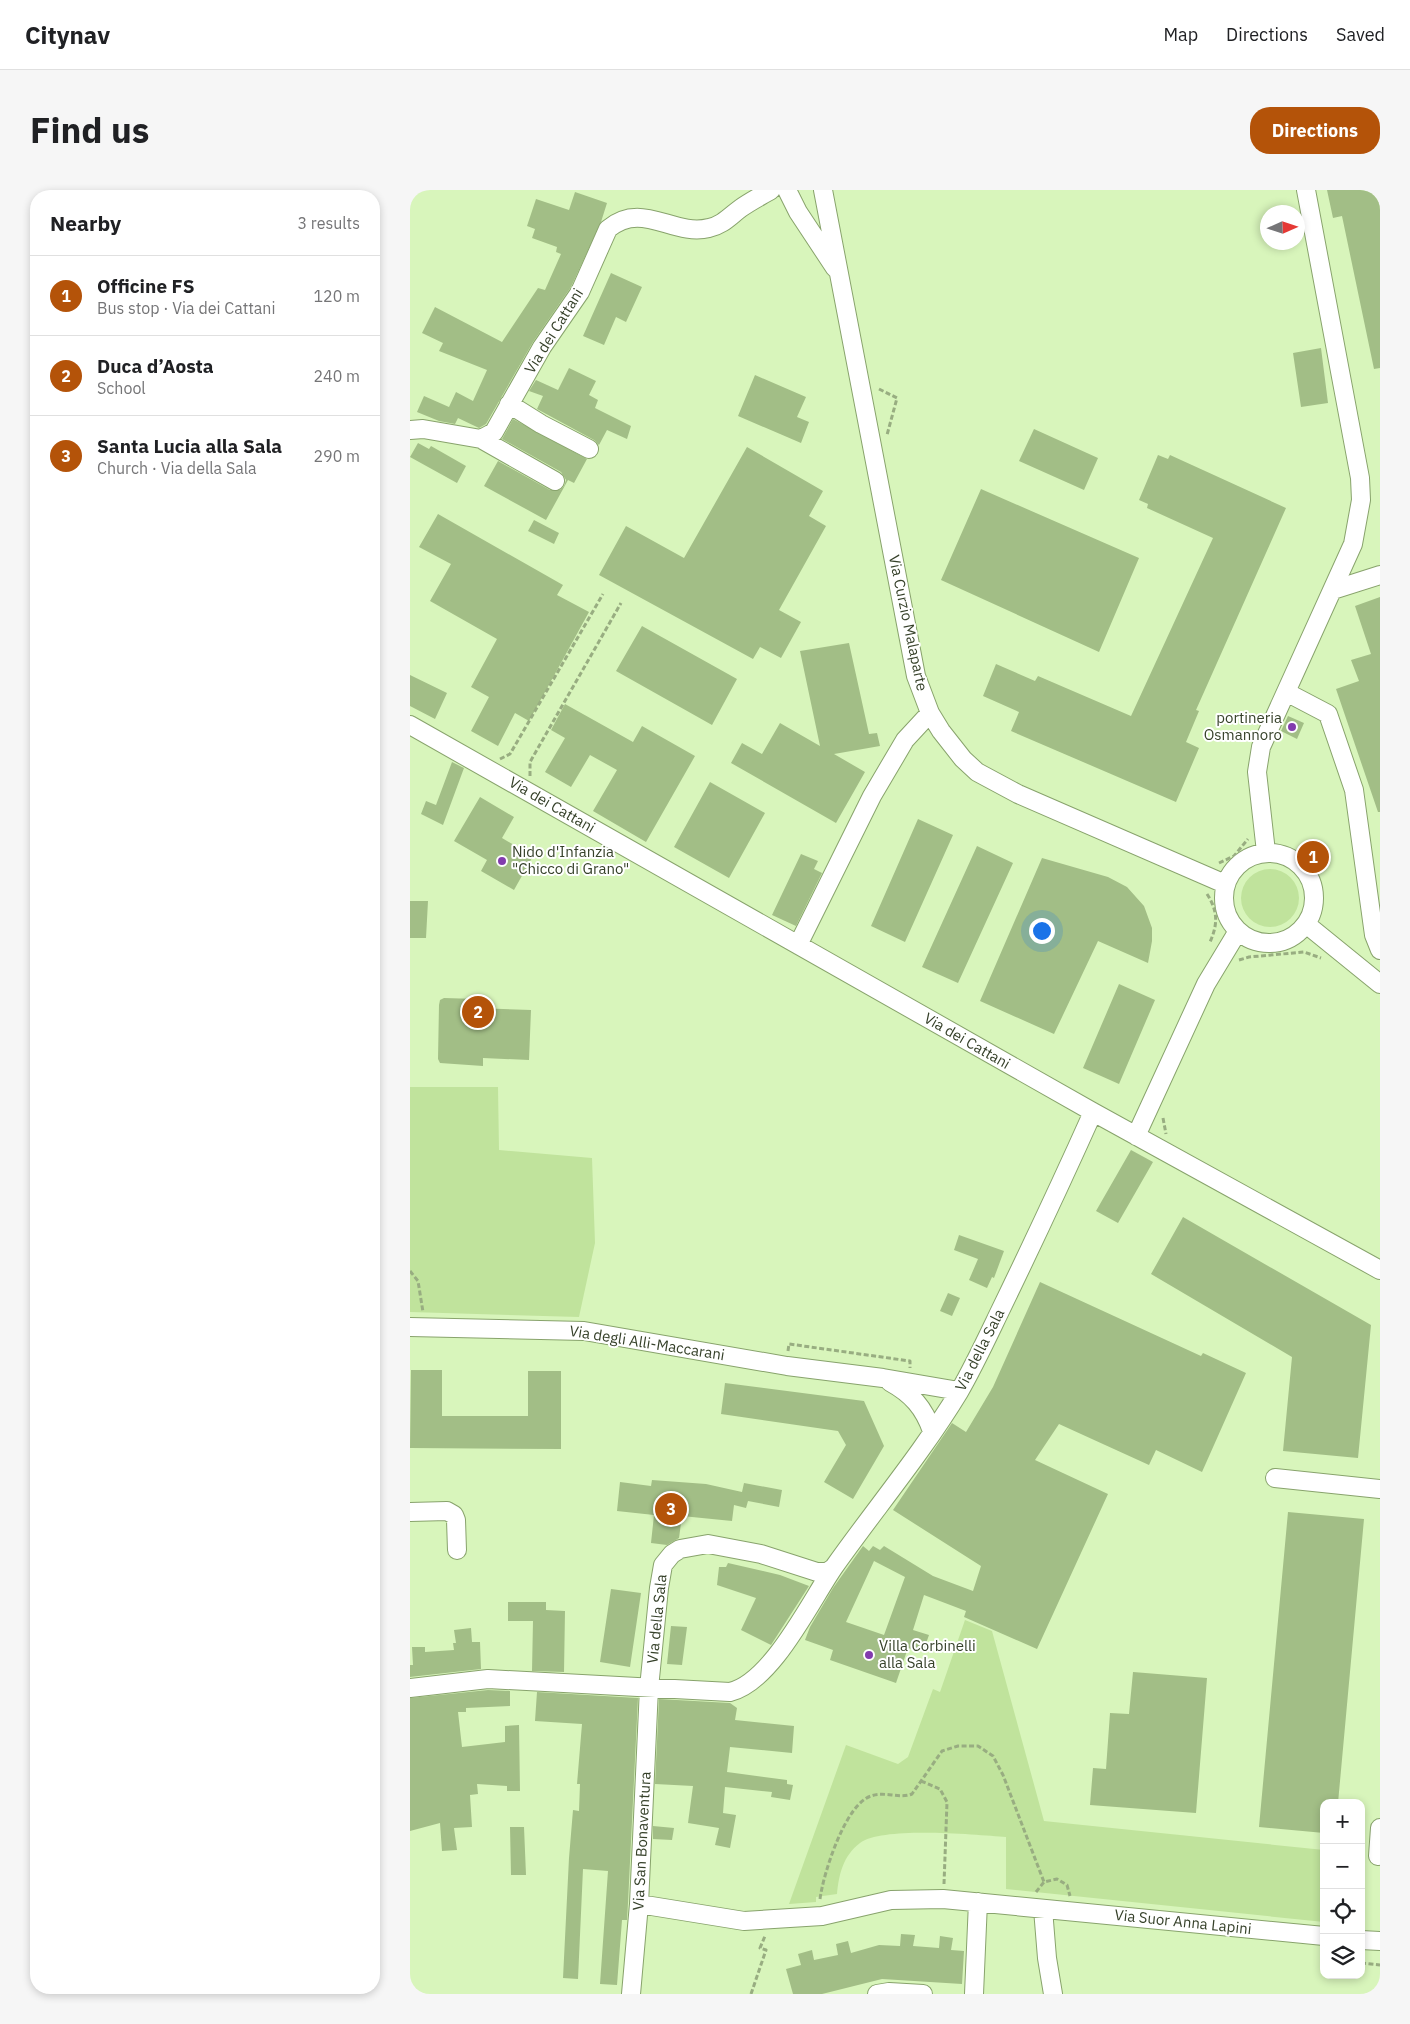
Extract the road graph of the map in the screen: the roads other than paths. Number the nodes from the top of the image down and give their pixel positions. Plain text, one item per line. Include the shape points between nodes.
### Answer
1 (771, 190) edge
2 (787, 190) edge
3 (823, 190) edge
4 (1306, 190) edge
5 (840, 276) junction
6 (509, 404) junction
7 (410, 430) edge
8 (481, 439) junction
9 (589, 449) dead end
10 (555, 481) dead end
11 (1380, 575) edge
12 (1333, 590) junction
13 (1286, 692) junction
14 (930, 713) junction
15 (410, 725) edge
16 (1266, 852) junction
17 (1225, 884) junction
18 (1306, 924) junction
19 (1238, 931) junction
20 (798, 945) junction
21 (1380, 950) edge
22 (1380, 984) edge
23 (1093, 1112) junction
24 (1136, 1136) junction
25 (1380, 1270) edge
26 (421, 1319) edge
27 (883, 1378) junction
28 (959, 1392) junction
29 (932, 1431) junction
30 (1275, 1478) dead end
31 (1380, 1489) edge
32 (410, 1512) edge
33 (457, 1550) dead end
34 (824, 1576) junction
35 (410, 1688) edge
36 (649, 1688) junction
37 (1380, 1828) edge
38 (1378, 1856) dead end
39 (978, 1902) junction
40 (1039, 1902) junction
41 (639, 1904) junction
42 (1320, 1936) edge
43 (1365, 1940) edge
44 (1380, 1941) edge
45 (632, 1994) edge
46 (877, 1994) edge
47 (923, 1994) edge
48 (974, 1994) edge
49 (1053, 1994) edge

1 - 6 street, Via dei Cattani via 741,208 723,224 707,229 691,230 645,217 623,219 608,229 580,292 542,347
2 - 5 street
3 - 5 street, Via Curzio Malaparte
4 - 12 street via 1360,478 1361,500 1355,536
5 - 14 street, Via Curzio Malaparte via 916,676
6 - 8 street, Via dei Cattani via 494,432
6 - 9 street
7 - 8 street via 423,429
8 - 10 street
11 - 12 street
12 - 13 street
13 - 16 street via 1258,760
13 - 21 street via 1328,714 1354,790 1374,935
14 - 17 street, Via Curzio Malaparte via 963,759 987,778
14 - 20 street via 905,740 872,796
15 - 20 street, Via dei Cattani
16 - 17 street via 1240,862
16 - 18 street via 1291,858 1309,877 1314,900
17 - 19 street via 1225,910
18 - 19 street via 1293,936 1275,943 1256,942
18 - 22 street
19 - 24 street via 1206,984
20 - 23 street, Via dei Cattani
23 - 24 street, Via dei Cattani
23 - 28 street, Via della Sala via 1017,1277
24 - 25 street, Via dei Cattani
26 - 27 street, Via degli Alli-Maccarani via 584,1331 786,1366
27 - 28 street, Via degli Alli-Maccarani
27 - 29 street, Via degli Alli-Maccarani via 913,1398
28 - 29 street, Via della Sala
29 - 34 street, Via della Sala
30 - 31 street
32 - 33 street via 446,1511 454,1515
34 - 36 street, Via della Sala via 764,1670 740,1690
34 - 36 street, Via della Sala via 761,1554 714,1545 688,1546 672,1554 660,1575
35 - 36 street, Via della Sala via 488,1679
36 - 41 street, Via San Bonaventura
37 - 38 street
39 - 40 street, Via Suor Anna Lapini
39 - 41 street, Via Suor Anna Lapini via 919,1898 891,1900 822,1916 744,1921
39 - 48 street
40 - 42 street, Via Suor Anna Lapini
40 - 49 street
41 - 45 street, Via San Bonaventura
43 - 44 street
46 - 47 street

